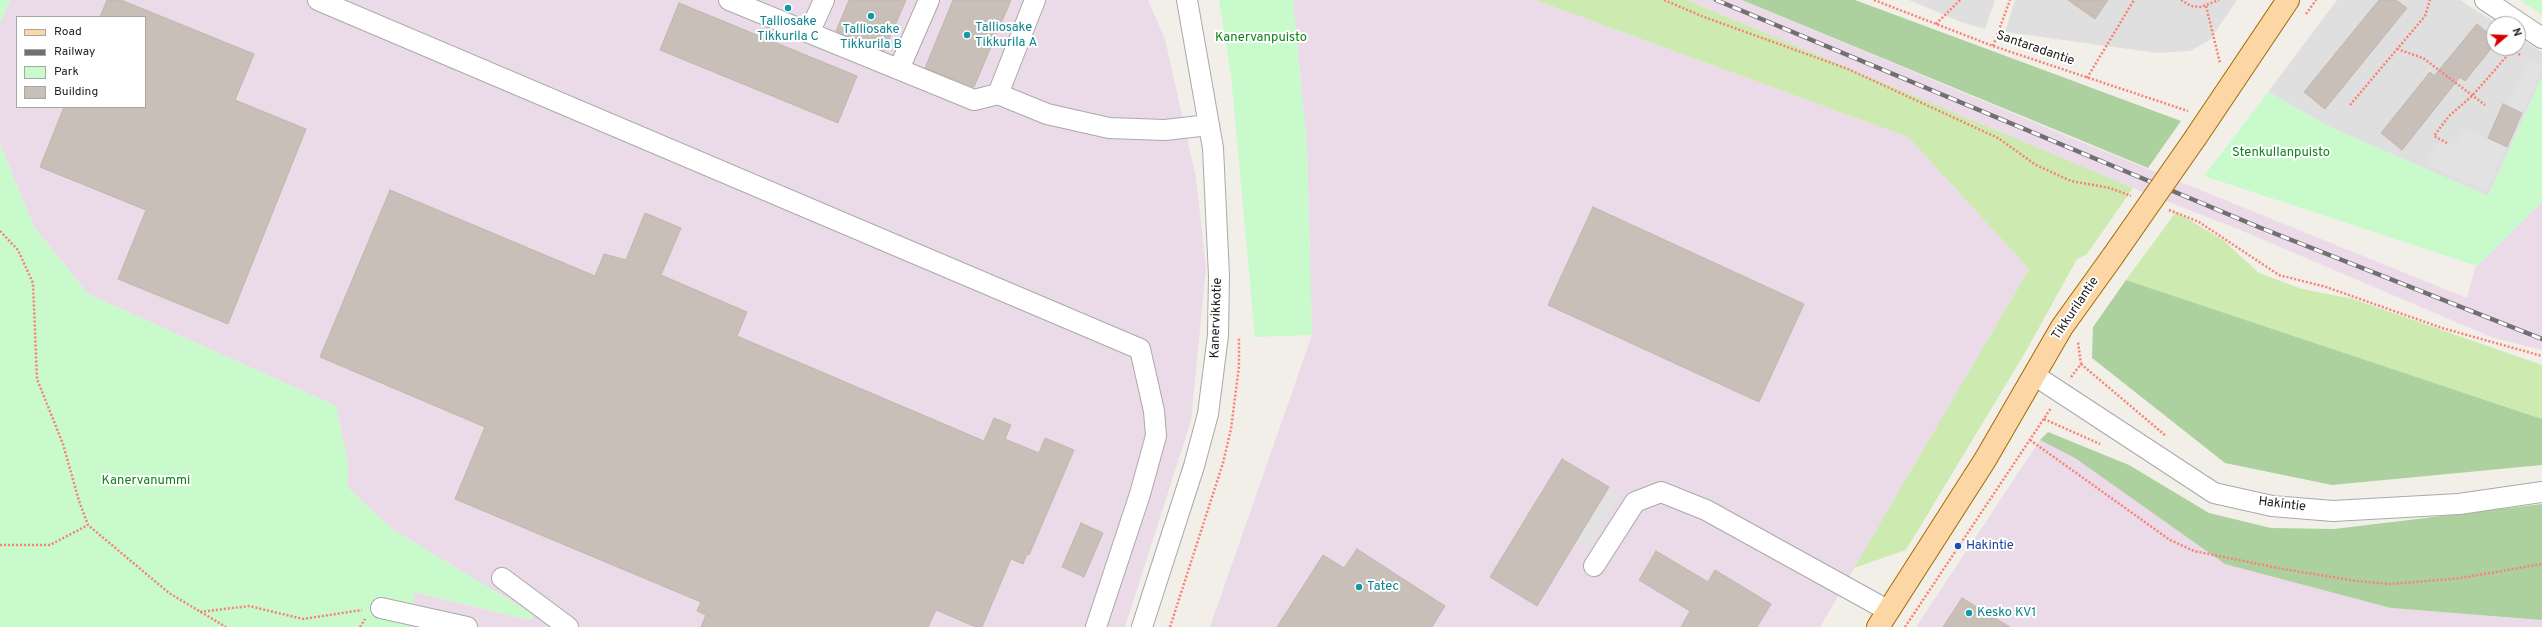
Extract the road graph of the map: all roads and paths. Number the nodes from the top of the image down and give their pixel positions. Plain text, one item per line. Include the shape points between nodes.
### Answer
1 (318, 0) edge
2 (729, 0) edge
3 (824, 0) edge
4 (929, 0) edge
5 (1035, 0) edge
6 (1187, 0) edge
7 (1664, 0) edge
8 (1874, 0) edge
9 (1960, 0) edge
10 (2010, 0) edge
11 (2134, 0) edge
12 (2182, 0) edge
13 (2219, 0) edge
14 (2288, 0) edge
15 (2430, 0) edge
16 (2485, 0) edge
17 (2206, 6) junction
18 (1936, 24) junction
19 (810, 33) junction
20 (2542, 38) edge
21 (1993, 46) junction
22 (2397, 48) junction
23 (2507, 56) edge
24 (2221, 68) dead end
25 (899, 69) junction
26 (2087, 78) junction
27 (998, 94) junction
28 (2472, 96) junction
29 (2350, 105) dead end
30 (2485, 105) dead end
31 (2191, 112) dead end
32 (1209, 125) junction
33 (2447, 143) dead end
34 (2133, 196) dead end
35 (2162, 208) dead end
36 (0, 231) edge
37 (2078, 337) dead end
38 (2542, 356) edge
39 (2081, 364) junction
40 (2034, 375) junction
41 (2060, 393) junction
42 (2169, 439) dead end
43 (2030, 440) junction
44 (2542, 492) edge
45 (88, 525) junction
46 (0, 545) edge
47 (2542, 564) edge
48 (1594, 566) dead end
49 (502, 578) dead end
50 (381, 608) joint
51 (200, 612) junction
52 (1884, 619) edge
53 (226, 627) edge
54 (467, 627) edge
55 (568, 627) edge
56 (1096, 627) edge
57 (1142, 627) edge
58 (1905, 627) edge

1 - 56 street via 1140,348 1154,411 1156,436 1140,494
2 - 19 street
3 - 19 street
4 - 25 street
5 - 27 street
6 - 32 street, Kanervikkotie
7 - 34 path via 1848,70 1998,138 2036,165 2071,181 2110,188
8 - 18 path, Santaradantie
9 - 18 path
10 - 21 path
11 - 26 path
12 - 17 path via 2191,6
13 - 17 path
14 - 40 main road, Tikkurilantie, bridge via 2196,137 2062,327
15 - 22 path via 2425,16
16 - 20 street
17 - 24 path
18 - 21 path, Santaradantie
19 - 25 street
21 - 26 path, Santaradantie
22 - 28 path via 2423,58
22 - 29 path
23 - 28 path
25 - 27 street via 974,100
26 - 31 path, Santaradantie
27 - 32 street via 1048,114 1109,128 1165,130
28 - 30 path
28 - 33 path via 2449,116 2434,136
32 - 57 street, Kanervikkotie via 1213,148 1219,276 1215,368 1208,414 1194,466
35 - 38 path via 2199,222 2279,275 2326,287 2442,328
36 - 45 path via 18,250 33,283 37,379 63,444
37 - 39 path
39 - 41 path
39 - 42 path
40 - 41 street, Hakintie
40 - 52 main road, Tikkurilantie via 1985,460
41 - 43 path
41 - 44 street, Hakintie via 2214,493 2272,506 2333,510 2459,504
43 - 47 path via 2170,540 2194,551 2283,569 2390,584 2461,578
43 - 58 path
45 - 46 path via 50,545
45 - 51 path via 169,593
48 - 52 street via 1635,502 1661,492 1706,510
49 - 55 street
50 - 51 path via 303,619 249,606
50 - 54 street
51 - 53 path

